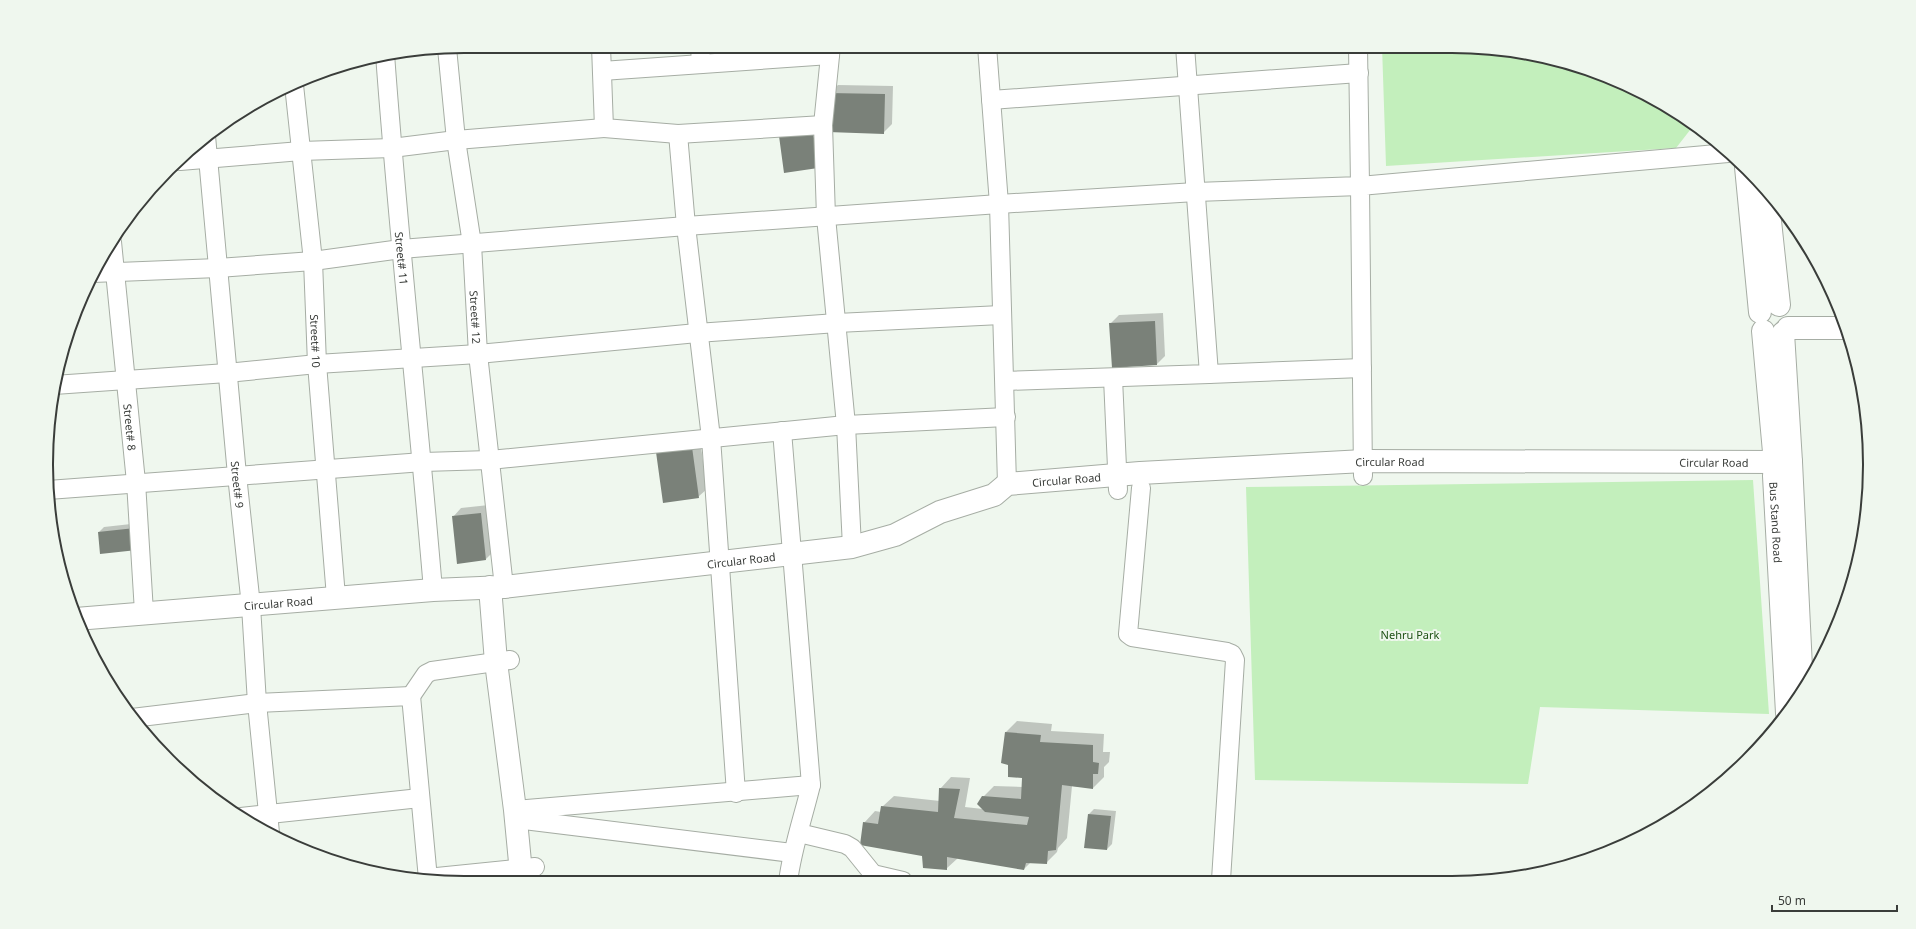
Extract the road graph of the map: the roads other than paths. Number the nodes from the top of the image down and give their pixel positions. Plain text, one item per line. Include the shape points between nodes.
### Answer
1 (601, 53) edge
2 (700, 53) edge
3 (802, 53) edge
4 (830, 53) edge
5 (988, 53) edge
6 (1185, 53) edge
7 (1358, 53) edge
8 (448, 54) edge
9 (386, 61) edge
10 (701, 64) junction
11 (602, 71) junction
12 (1358, 73) junction
13 (1187, 87) junction
14 (294, 90) edge
15 (991, 100) junction
16 (823, 125) junction
17 (604, 128) junction
18 (678, 134) junction
19 (456, 140) junction
20 (207, 144) edge
21 (392, 148) junction
22 (301, 151) junction
23 (1721, 154) edge
24 (208, 159) junction
25 (188, 160) edge
26 (1749, 181) edge
27 (1360, 186) junction
28 (1196, 192) junction
29 (1768, 201) edge
30 (1000, 204) junction
31 (826, 217) junction
32 (686, 226) junction
33 (472, 244) junction
34 (401, 249) junction
35 (113, 251) edge
36 (313, 261) junction
37 (218, 268) junction
38 (114, 271) junction
39 (100, 272) edge
40 (1001, 315) junction
41 (1835, 315) edge
42 (1777, 320) junction
43 (837, 323) junction
44 (1839, 327) edge
45 (697, 333) junction
46 (478, 354) junction
47 (411, 358) junction
48 (317, 364) junction
49 (1362, 368) junction
50 (227, 373) junction
51 (1209, 374) junction
52 (1113, 378) junction
53 (125, 379) junction
54 (1005, 381) junction
55 (61, 384) edge
56 (1006, 416) junction
57 (846, 425) junction
58 (782, 431) junction
59 (711, 438) junction
60 (490, 460) junction
61 (423, 462) junction
62 (1363, 468) junction
63 (325, 469) junction
64 (1783, 469) junction
65 (237, 475) junction
66 (136, 482) junction
67 (1117, 483) junction
68 (1141, 488) junction
69 (54, 489) edge
70 (1000, 490) junction
71 (852, 547) junction
72 (794, 553) junction
73 (720, 561) junction
74 (492, 587) junction
75 (433, 590) junction
76 (336, 597) junction
77 (144, 612) junction
78 (252, 613) junction
79 (83, 618) edge
80 (89, 632) edge
81 (503, 661) junction
82 (1801, 681) edge
83 (411, 696) junction
84 (257, 703) junction
85 (1787, 703) edge
86 (140, 717) edge
87 (811, 785) junction
88 (736, 793) junction
89 (420, 798) junction
90 (523, 815) junction
91 (269, 824) edge
92 (799, 833) junction
93 (792, 853) junction
94 (427, 874) edge
95 (529, 875) edge
96 (504, 876) edge
97 (789, 876) edge
98 (880, 876) edge
99 (1221, 876) edge

1 - 11 street
2 - 10 street
3 - 10 street
4 - 16 street
5 - 15 street
6 - 13 street
7 - 12 street
8 - 19 street, Street# 12
9 - 21 street, Street# 11
10 - 11 street
11 - 17 street
12 - 13 street
12 - 27 street
13 - 15 street
13 - 28 street
14 - 22 street, Street# 10
15 - 30 street
16 - 18 street
16 - 31 street
17 - 18 street
17 - 19 street
18 - 32 street
19 - 21 street
19 - 33 street, Street# 12
20 - 24 street, Street# 9
21 - 22 street
21 - 34 street, Street# 11
22 - 24 street
22 - 36 street, Street# 10
23 - 27 street
24 - 25 street
24 - 37 street, Street# 9
26 - 42 main road, Bus Stand Road
27 - 28 street
27 - 49 street
28 - 30 street
28 - 51 street
29 - 42 main road, Bus Stand Road
30 - 31 street
30 - 40 street
31 - 32 street
31 - 43 street
32 - 33 street
32 - 45 street
33 - 34 street
33 - 46 street, Street# 12
34 - 36 street
34 - 47 street, Street# 11
35 - 38 street, Street# 8
36 - 37 street
36 - 48 street, Street# 10
37 - 38 street
37 - 50 street, Street# 9
38 - 39 street
38 - 53 street, Street# 8
40 - 43 street
40 - 54 street
41 - 42 main road
42 - 44 main road
42 - 64 main road, Bus Stand Road
43 - 45 street
43 - 57 street
45 - 46 street
45 - 59 street
46 - 47 street
46 - 60 street, Street# 12
47 - 48 street
47 - 61 street, Street# 11
48 - 50 street
48 - 63 street, Street# 10
49 - 51 street
49 - 62 street
50 - 53 street
50 - 65 street, Street# 9
51 - 52 street
52 - 54 street
52 - 67 street
53 - 55 street
53 - 66 street, Street# 8
54 - 56 street
56 - 57 street
56 - 70 street
57 - 58 street
57 - 71 street
58 - 59 street
58 - 72 street
59 - 60 street
59 - 73 street
60 - 61 street
60 - 74 street, Street# 12
61 - 63 street
61 - 75 street, Street# 11
62 - 64 main road, Circular Road
62 - 67 main road, Circular Road
62 - 68 main road, Circular Road
63 - 65 street
63 - 76 street, Street# 10
64 - 82 main road, Bus Stand Road
64 - 85 main road, Bus Stand Road
65 - 66 street
65 - 78 street, Street# 9
66 - 69 street
66 - 77 street, Street# 8
67 - 68 main road, Circular Road
67 - 70 main road, Circular Road via 1008,498
68 - 99 street via 1128,634 1132,637 1227,652 1232,654 1235,660
70 - 71 main road, Circular Road via 940,512 881,540
71 - 72 main road, Circular Road
72 - 73 main road, Circular Road
72 - 87 street
73 - 74 main road, Circular Road
73 - 88 street
74 - 75 main road, Circular Road
74 - 78 main road, Circular Road via 459,599 434,604
74 - 81 main road
75 - 76 main road, Circular Road
76 - 78 main road, Circular Road
77 - 78 main road, Circular Road
77 - 79 main road, Circular Road
78 - 80 main road, Circular Road
78 - 84 street, Street# 9
81 - 83 street via 432,671 426,674
81 - 90 main road
83 - 84 street
83 - 89 street
84 - 86 street
84 - 91 street, Street# 9
87 - 88 street
87 - 92 street
88 - 90 street
89 - 91 street
89 - 94 street
90 - 93 street
90 - 95 main road
92 - 93 street
92 - 98 street via 845,844 852,848 873,874
93 - 97 street
95 - 96 street

